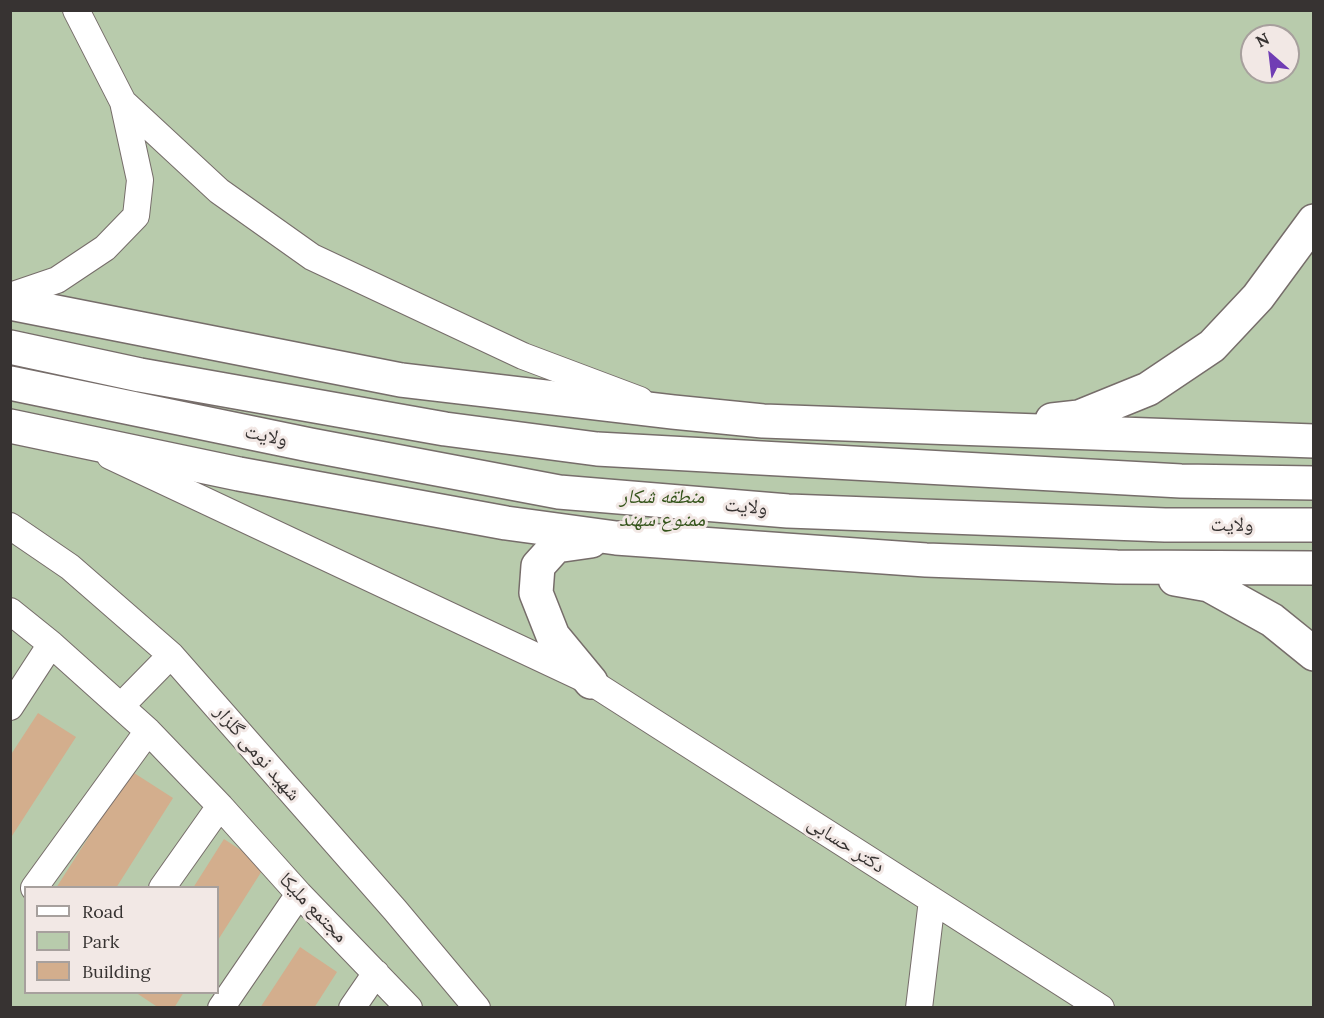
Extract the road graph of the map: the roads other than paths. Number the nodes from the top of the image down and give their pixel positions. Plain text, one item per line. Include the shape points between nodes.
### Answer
1 (76, 10) edge
2 (123, 102) junction
3 (1314, 221) edge
4 (10, 296) edge
5 (10, 303) edge
6 (10, 347) edge
7 (10, 383) edge
8 (673, 412) junction
9 (763, 421) junction
10 (10, 426) edge
11 (971, 429) junction
12 (71, 438) junction
13 (1314, 441) edge
14 (597, 449) junction
15 (1314, 483) edge
16 (788, 511) junction
17 (1314, 525) edge
18 (10, 526) edge
19 (615, 538) junction
20 (926, 560) junction
21 (1117, 567) junction
22 (1314, 567) edge
23 (10, 611) edge
24 (51, 644) junction
25 (1314, 654) edge
26 (171, 656) junction
27 (591, 682) junction
28 (121, 706) junction
29 (10, 707) edge
30 (148, 731) junction
31 (220, 806) junction
32 (35, 886) edge
33 (163, 886) edge
34 (299, 894) junction
35 (932, 900) junction
36 (376, 974) junction
37 (221, 1008) edge
38 (352, 1008) edge
39 (409, 1008) edge
40 (477, 1008) edge
41 (919, 1008) edge
42 (1101, 1008) edge

1 - 2 street
2 - 4 street via 140,180 136,216 105,248 57,280
2 - 8 street via 219,191 312,257 523,356
3 - 11 main road via 1258,297 1212,346 1148,389 1079,417
5 - 8 main road via 401,380
6 - 14 main road, ولایت via 140,375 445,429
7 - 16 main road, ولایت via 559,492
8 - 9 main road
9 - 11 main road
9 - 14 main road
10 - 12 main road
11 - 13 main road
12 - 19 main road via 471,517
12 - 27 street, دکتر حسابی
14 - 15 main road, ولایت via 1181,481
16 - 17 main road, ولایت via 1166,525
16 - 20 main road
18 - 26 street, شهید نومی گلزار via 70,567
19 - 20 main road
19 - 27 main road via 556,546 538,566 536,593 553,636
20 - 21 main road
21 - 22 main road
21 - 25 main road via 1209,585 1272,620
23 - 24 street, مجتمع ملیکا
24 - 28 street, مجتمع ملیکا
24 - 29 street
26 - 28 street
26 - 40 street, شهید نومی گلزار
27 - 35 street, دکتر حسابی
28 - 30 street, مجتمع ملیکا
30 - 31 street, مجتمع ملیکا
30 - 32 street
31 - 33 street
31 - 34 street, مجتمع ملیکا
34 - 36 street, مجتمع ملیکا
34 - 37 street
35 - 41 street
35 - 42 street, دکتر حسابی
36 - 38 street
36 - 39 street, مجتمع ملیکا

